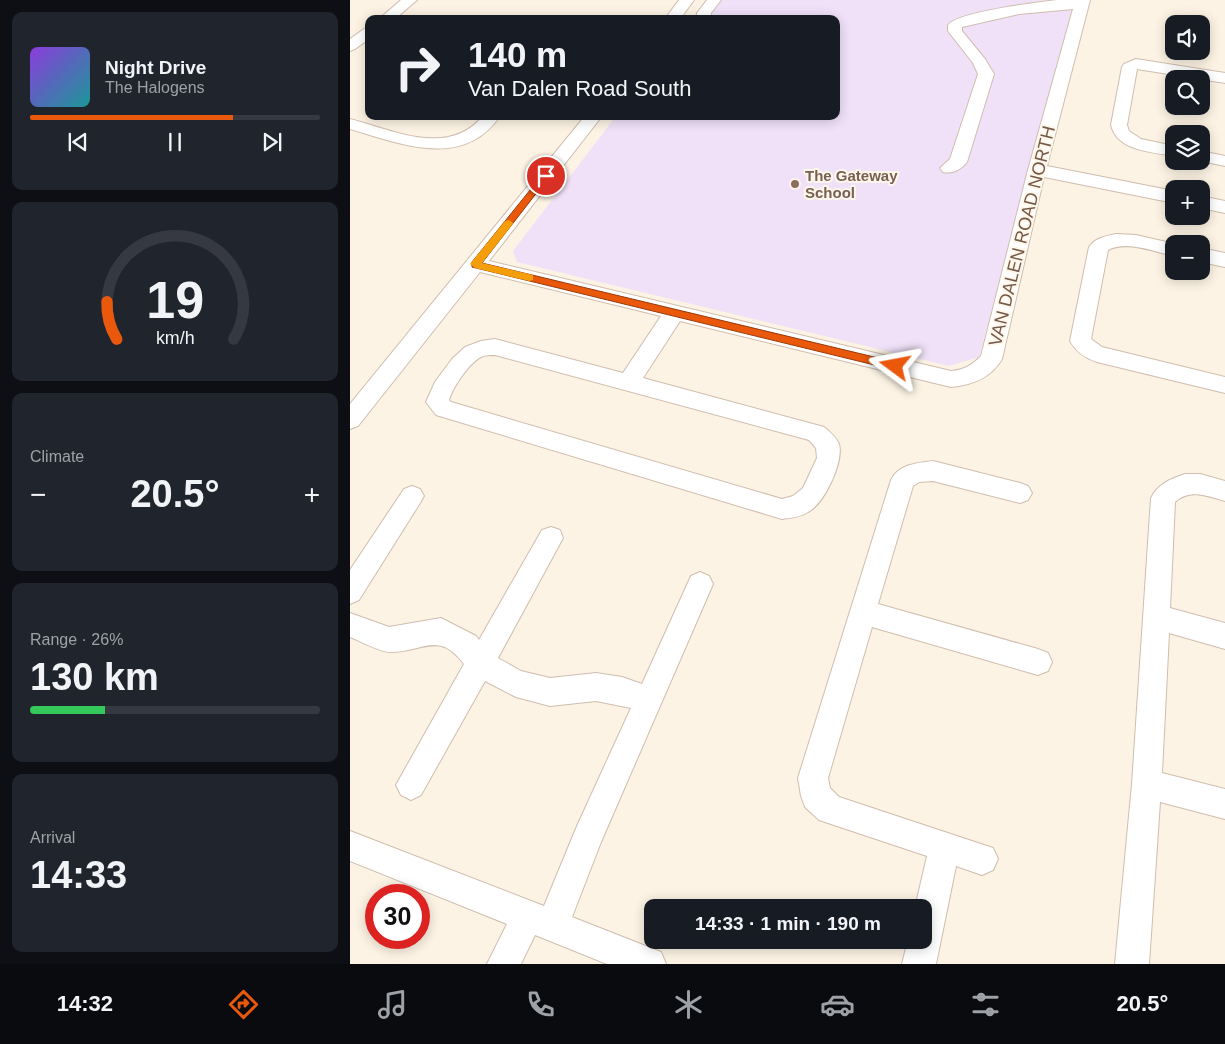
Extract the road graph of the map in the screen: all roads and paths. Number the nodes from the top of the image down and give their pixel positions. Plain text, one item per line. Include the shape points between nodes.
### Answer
1 (410, 0) edge
2 (687, 0) edge
3 (714, 0) edge
4 (1002, 0) edge
5 (1082, 2) edge
6 (1024, 10) junction
7 (391, 15) edge
8 (675, 15) edge
9 (704, 15) edge
10 (365, 35) edge
11 (350, 46) edge
12 (1225, 78) edge
13 (489, 120) edge
14 (591, 120) edge
15 (350, 124) edge
16 (1165, 149) edge
17 (1210, 158) edge
18 (1225, 161) edge
19 (949, 168) dead end
20 (1037, 170) junction
21 (1165, 195) edge
22 (1210, 204) edge
23 (1225, 207) edge
24 (1165, 248) edge
25 (1210, 257) edge
26 (1225, 260) edge
27 (475, 264) junction
28 (674, 313) junction
29 (628, 383) junction
30 (1225, 385) edge
31 (350, 420) edge
32 (1225, 491) edge
33 (1020, 493) dead end
34 (412, 496) dead end
35 (551, 538) dead end
36 (700, 584) dead end
37 (350, 592) edge
38 (862, 612) junction
39 (1156, 617) junction
40 (350, 625) edge
41 (1225, 636) edge
42 (1038, 662) dead end
43 (480, 663) junction
44 (649, 701) junction
45 (1147, 784) junction
46 (411, 785) dead end
47 (1225, 804) edge
48 (350, 846) edge
49 (944, 847) junction
50 (982, 859) dead end
51 (539, 922) junction
52 (504, 964) edge
53 (648, 964) edge
54 (919, 964) edge
55 (1132, 964) edge

1 - 7 street
2 - 8 street
3 - 9 street
4 - 6 street
5 - 6 street
5 - 20 street, VAN DALEN ROAD NORTH
6 - 19 street via 955,24 954,31 986,74 958,162
10 - 11 street
12 - 16 street via 1145,65 1130,67 1118,125 1120,133 1136,143
13 - 15 street via 478,133 464,140 428,144
14 - 27 street
17 - 18 street
20 - 21 street
20 - 28 street, VAN DALEN ROAD NORTH via 991,359 966,378 950,379
22 - 23 street
24 - 30 street via 1124,240 1106,242 1099,247 1080,341 1098,354
25 - 26 street
27 - 28 street, VAN DALEN ROAD NORTH
27 - 31 street
28 - 29 street
29 - 29 street via 495,347 479,349 466,357 439,392 437,402 444,409 782,509 800,505 812,495 829,458 827,444 816,433
32 - 39 street via 1192,482 1172,488 1163,498
33 - 38 street via 933,471 908,475
34 - 37 street
35 - 43 street
36 - 44 street
38 - 42 street
38 - 49 street via 812,778 816,796 830,809
39 - 41 street
39 - 45 street
40 - 43 street via 389,640 441,631 466,645
43 - 44 street via 516,683 550,692 596,687
43 - 46 street
44 - 51 street via 588,837
45 - 47 street
45 - 55 street
48 - 51 street
49 - 50 street
49 - 54 street
51 - 52 street
51 - 53 street

